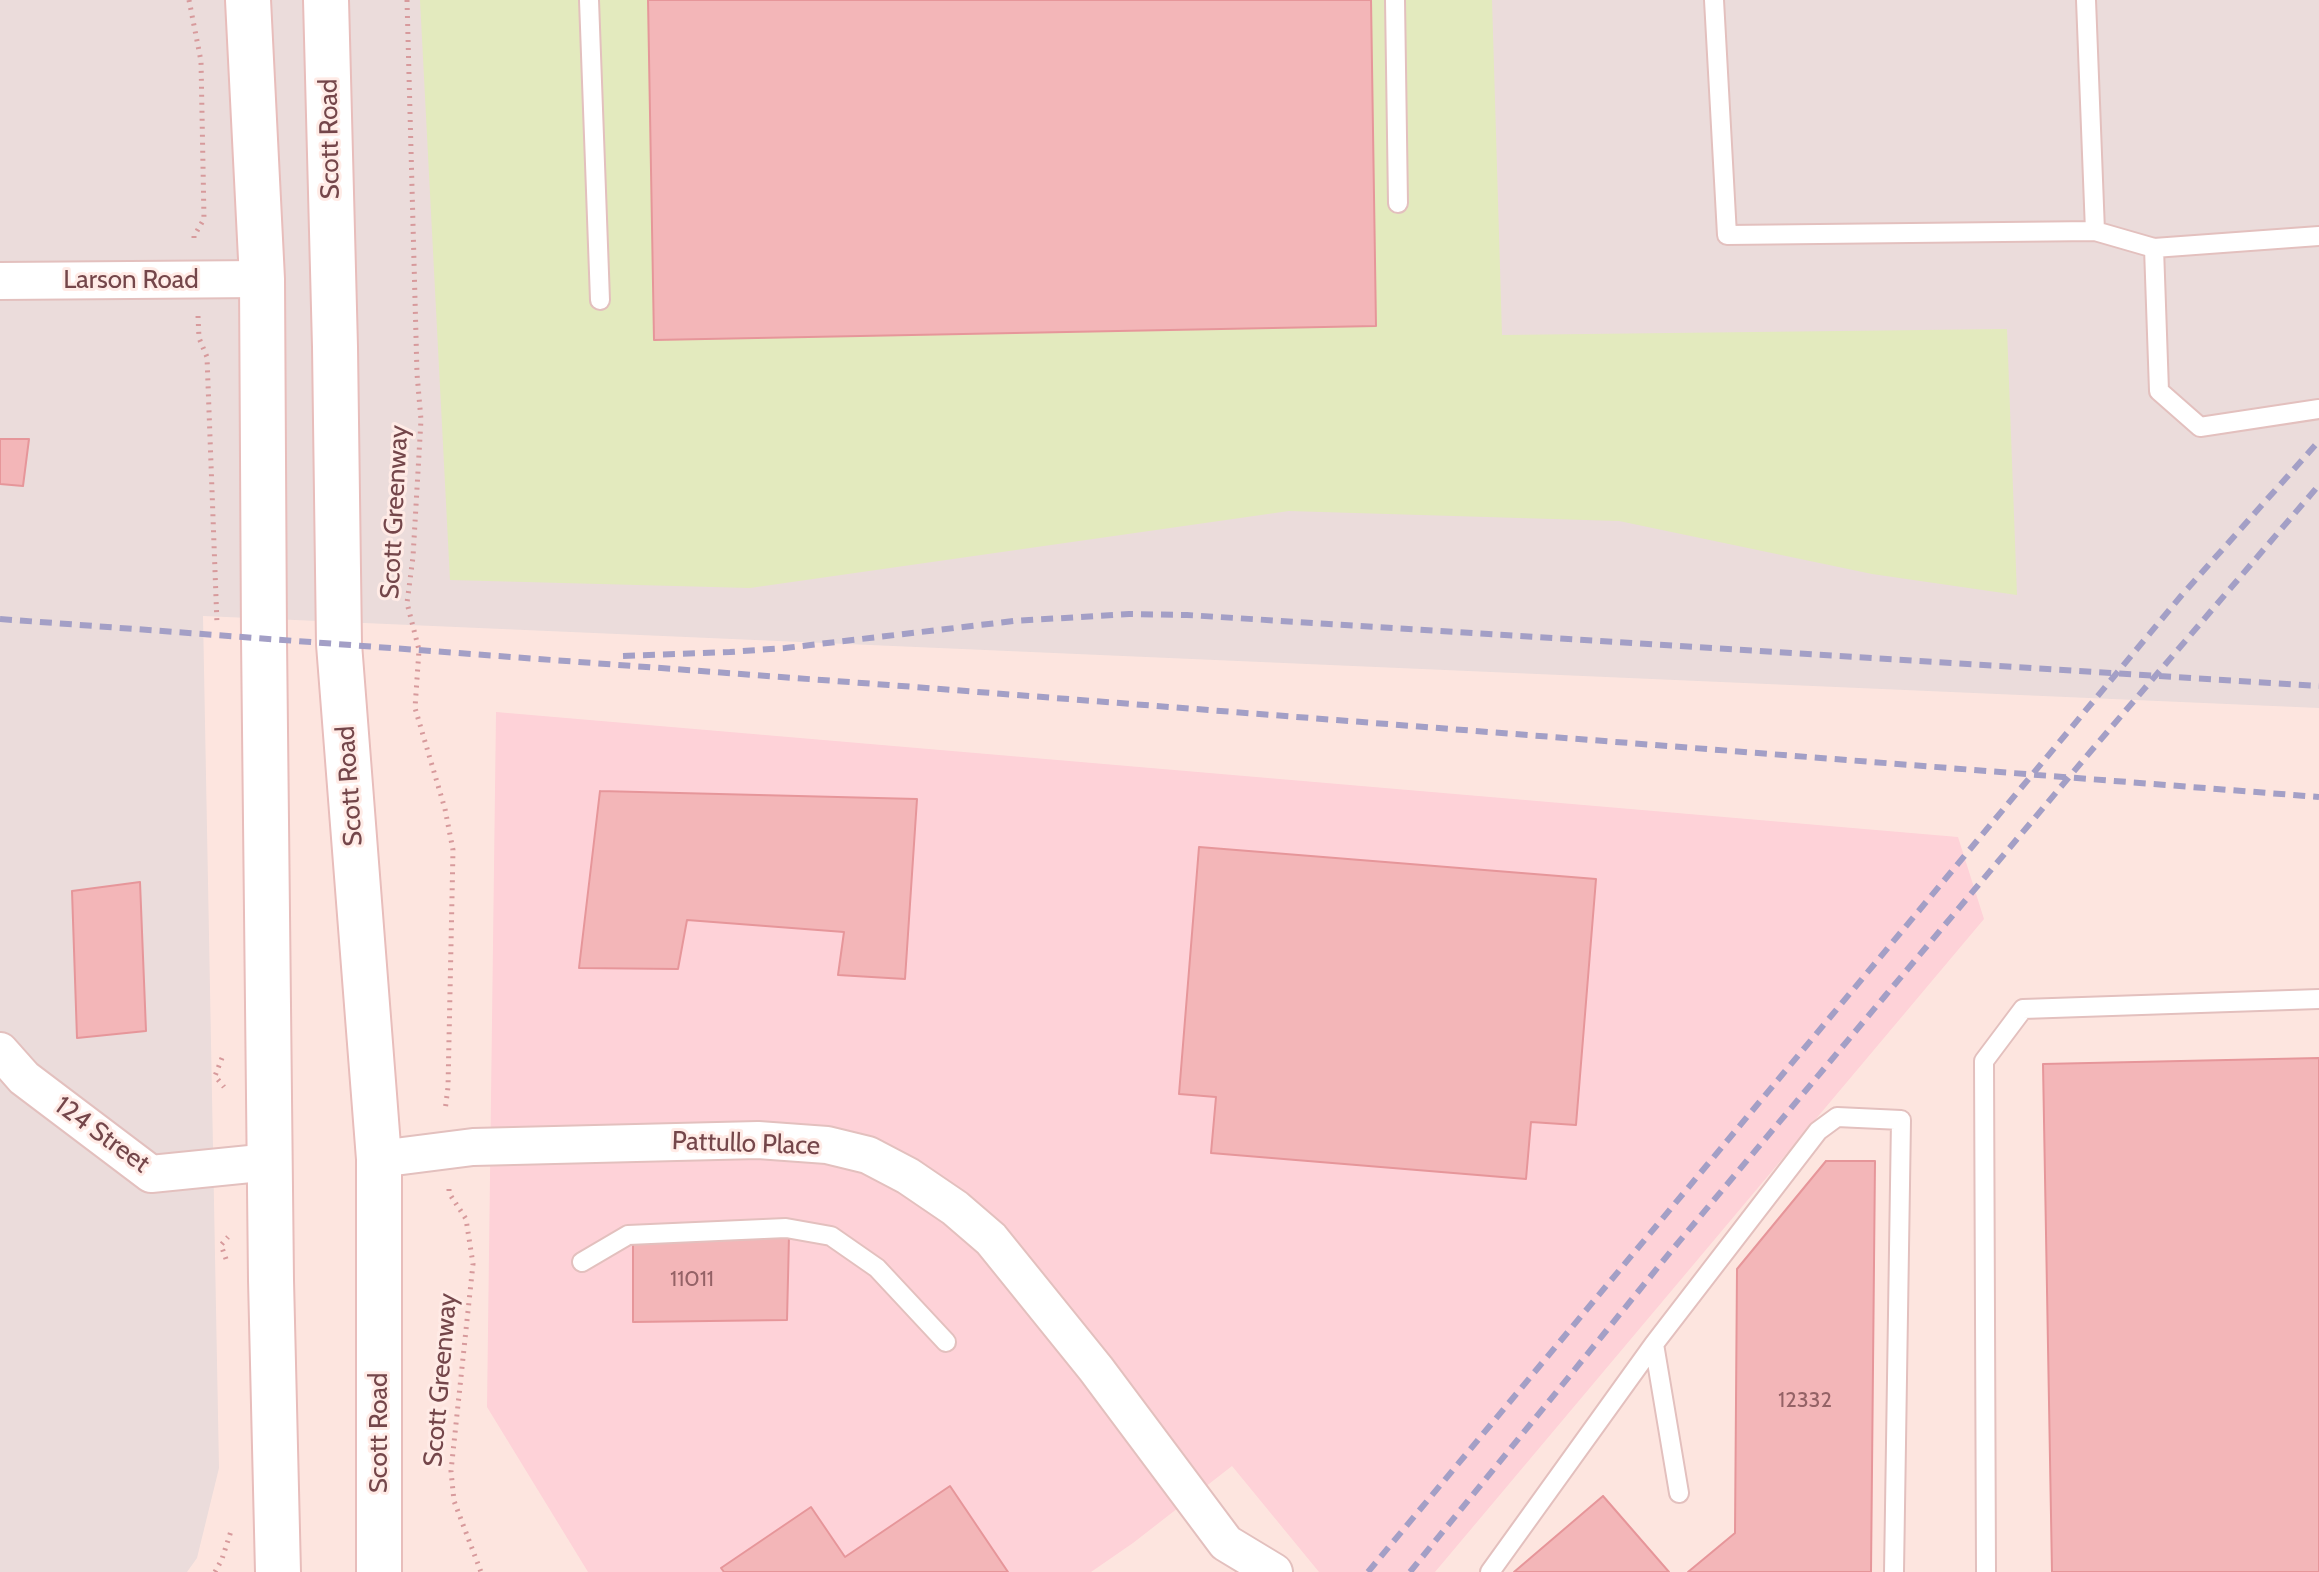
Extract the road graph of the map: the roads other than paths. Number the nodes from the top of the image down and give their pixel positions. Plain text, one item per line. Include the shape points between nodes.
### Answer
1 (248, 0) edge
2 (326, 0) edge
3 (589, 0) edge
4 (1395, 0) edge
5 (1714, 0) edge
6 (2086, 0) edge
7 (1398, 203) dead end
8 (2095, 231) junction
9 (2319, 236) edge
10 (2154, 248) junction
11 (262, 279) junction
12 (0, 281) edge
13 (600, 300) dead end
14 (2319, 409) edge
15 (2319, 999) edge
16 (0, 1051) edge
17 (379, 1159) junction
18 (270, 1162) junction
19 (582, 1262) dead end
20 (946, 1342) dead end
21 (1654, 1344) junction
22 (1679, 1493) dead end
23 (1229, 1557) edge
24 (269, 1562) edge
25 (384, 1566) edge
26 (1274, 1572) edge
27 (1490, 1572) edge
28 (1894, 1572) edge
29 (1986, 1572) edge

1 - 11 main road
2 - 17 main road, Scott Road via 339,644
3 - 13 lane
4 - 7 lane
5 - 8 lane via 1727,235
6 - 8 lane
8 - 10 lane
9 - 10 lane
10 - 14 lane via 2159,391 2200,427
11 - 12 street, Larson Road
11 - 18 main road
15 - 29 lane via 2023,1009 1984,1061
16 - 18 street, 124 Street via 24,1078 151,1174
17 - 23 street, Pattullo Place via 473,1147 758,1140 827,1145 868,1155 955,1208 991,1239 1096,1369
17 - 25 main road, Scott Road
18 - 24 main road
19 - 20 lane via 628,1235 786,1228 831,1236 877,1268
21 - 22 lane
21 - 27 lane
21 - 28 lane via 1818,1131 1837,1117 1901,1120
23 - 26 street, Pattullo Place

